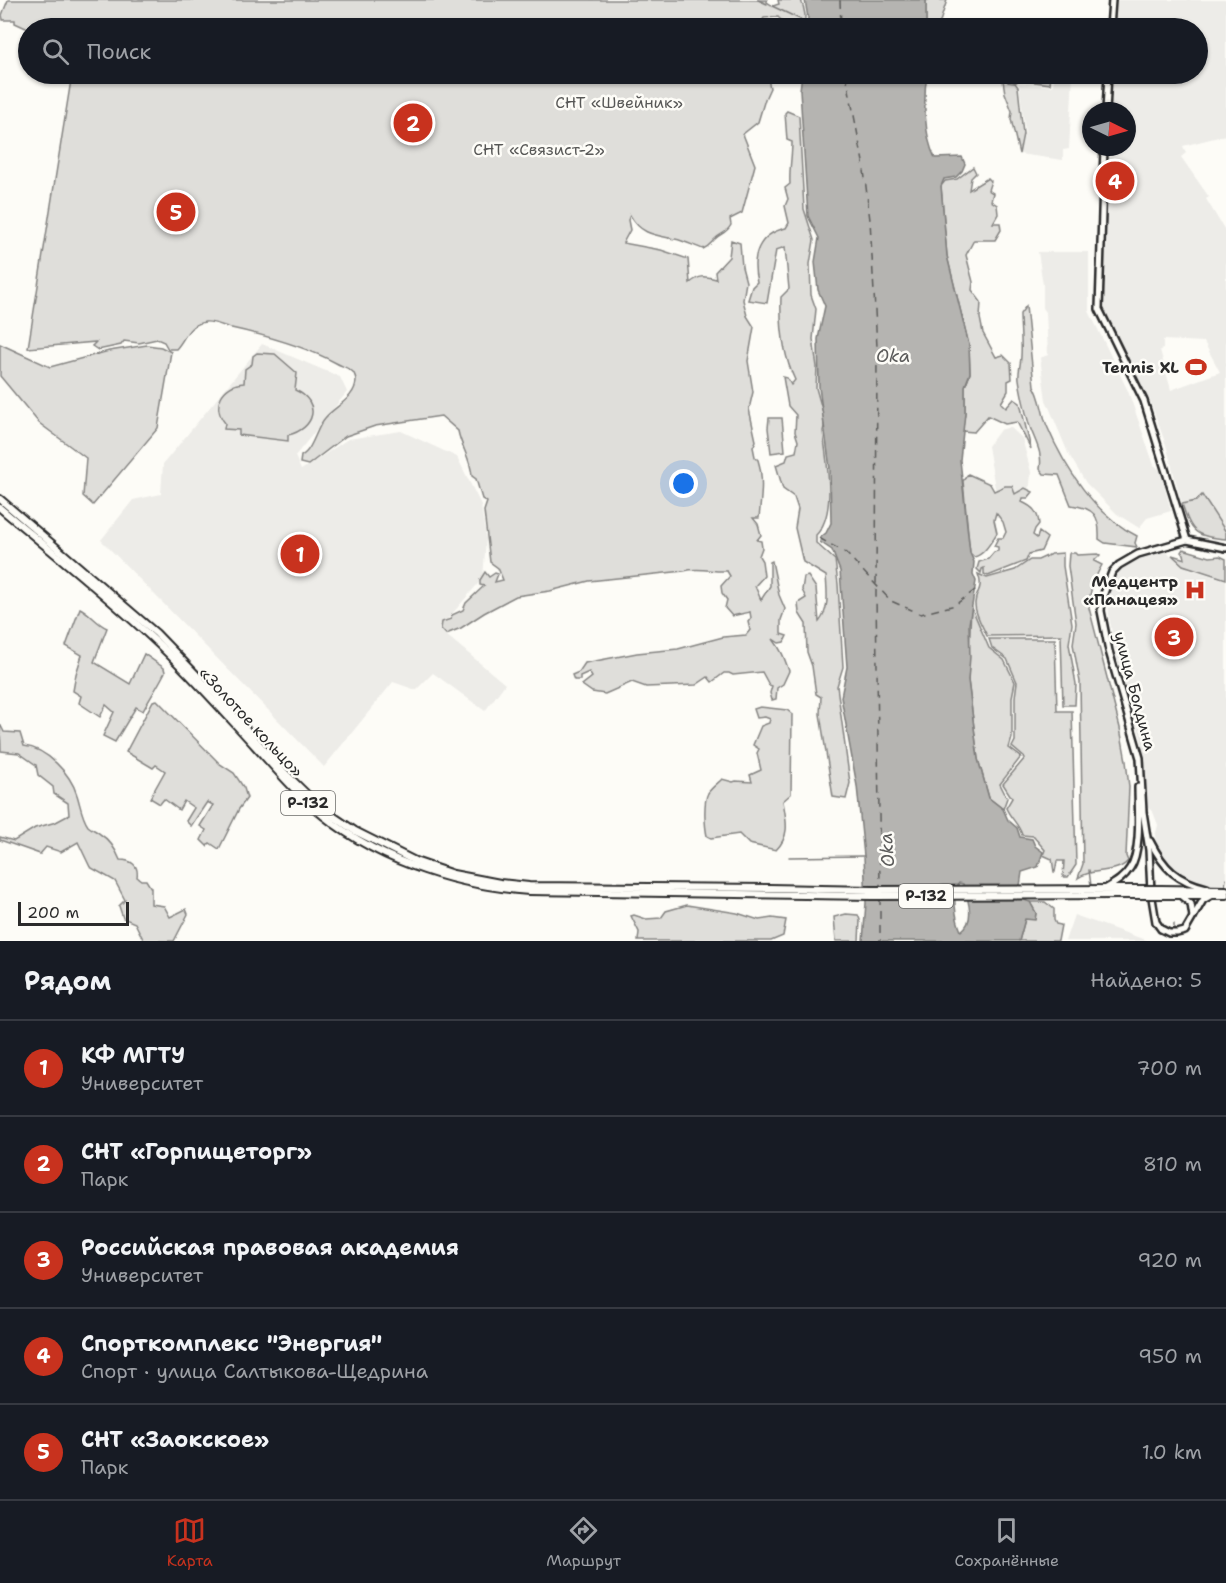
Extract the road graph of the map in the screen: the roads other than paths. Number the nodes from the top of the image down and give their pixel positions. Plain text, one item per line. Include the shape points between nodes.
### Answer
1 (1112, 0) edge
2 (1111, 18) edge
3 (1107, 84) edge
4 (1106, 102) edge
5 (1104, 156) edge
6 (0, 499) edge
7 (0, 508) edge
8 (1188, 540) junction
9 (1226, 548) edge
10 (1140, 774) junction
11 (1146, 833) junction
12 (1105, 889) junction
13 (770, 890) junction
14 (1226, 890) edge
15 (1083, 892) junction
16 (1120, 892) junction
17 (1161, 892) junction
18 (1212, 892) junction
19 (1179, 895) junction
20 (1226, 895) edge
21 (1193, 919) junction

1 - 2 main road
3 - 4 main road
5 - 8 main road via 1099,309 1144,401
6 - 13 highway, «Золотое кольцо» / Р-132 via 156,633 283,771 321,808 355,831 415,861 453,874 500,883
7 - 13 highway, «Золотое кольцо» / Р-132 via 153,638 311,805 378,849 429,872 500,888
8 - 9 main road, улица Болдина
8 - 10 main road, улица Болдина via 1130,557 1112,572 1103,591 1101,611 1109,651 1137,745
10 - 11 main road, улица Болдина
10 - 12 main road via 1136,852 1122,878
11 - 18 main road via 1169,870
11 - 21 main road, улица Болдина via 1156,922 1165,932 1177,933 1185,931
12 - 15 highway, Р-132
12 - 16 highway, Р-132
13 - 15 highway, Р-132
14 - 18 highway, Р-132
15 - 16 highway, Р-132
16 - 17 highway, Р-132, bridge
17 - 18 highway, Р-132
17 - 19 highway, Р-132
18 - 19 highway, Р-132
18 - 20 highway, Р-132
18 - 21 main road via 1197,908
19 - 21 main road via 1191,904

